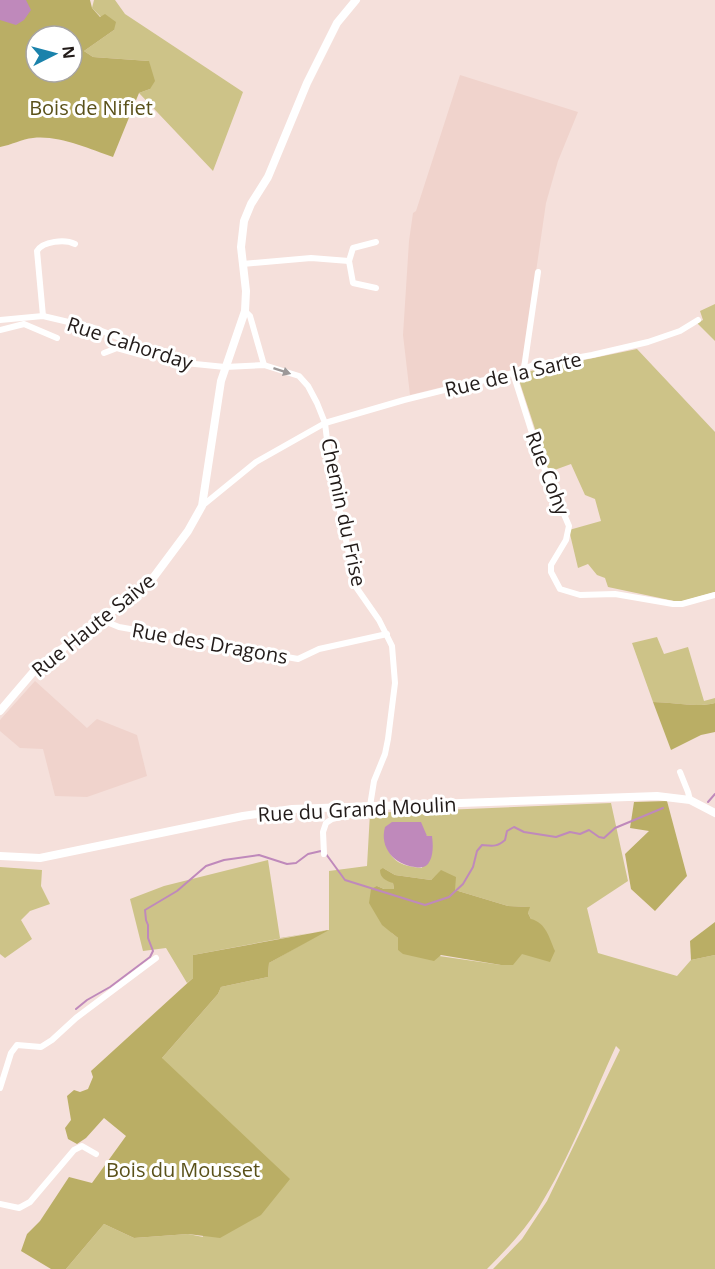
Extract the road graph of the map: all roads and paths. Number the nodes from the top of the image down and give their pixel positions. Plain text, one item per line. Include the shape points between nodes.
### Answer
1 (356, 0) edge
2 (376, 242) dead end
3 (75, 244) dead end
4 (349, 261) junction
5 (243, 264) junction
6 (538, 272) dead end
7 (376, 288) dead end
8 (245, 311) junction
9 (43, 316) junction
10 (0, 320) edge
11 (698, 320) dead end
12 (0, 330) edge
13 (57, 338) dead end
14 (157, 352) junction
15 (104, 353) dead end
16 (264, 365) junction
17 (225, 367) junction
18 (524, 368) junction
19 (513, 373) junction
20 (325, 423) junction
21 (202, 506) junction
22 (715, 595) edge
23 (102, 620) junction
24 (387, 634) junction
25 (0, 711) edge
26 (680, 772) dead end
27 (690, 801) junction
28 (369, 806) junction
29 (715, 813) edge
30 (324, 852) dead end
31 (0, 856) edge
32 (156, 958) dead end
33 (0, 1088) edge
34 (96, 1154) dead end
35 (0, 1204) edge

1 - 5 street, Rue Haute Saive via 337,23 268,177 251,204 244,221
2 - 4 street via 353,248
3 - 9 street via 69,241 38,247
4 - 5 street via 311,258
4 - 7 street via 353,283
5 - 8 street, Rue Haute Saive
6 - 18 street
8 - 16 street, Rue Haute Saive via 250,316
8 - 17 street, Rue Haute Saive
9 - 10 street, Rue Cahorday
9 - 14 street, Rue Cahorday via 94,328
11 - 18 street, Rue de la Sarte via 648,342
12 - 13 street via 24,324
14 - 15 street via 142,355 117,348
14 - 17 street, Rue Cahorday via 185,363
16 - 17 street
16 -> 20 street via 299,376 308,386
17 - 21 street, Rue Haute Saive
18 - 19 street, Rue de la Sarte
19 - 20 street, Rue de la Sarte
19 - 22 street, Rue Cohy via 540,458 569,526 566,540 550,565 560,589 580,595 615,594 682,604
20 - 21 street, Rue Haute Saive via 256,462
20 - 24 street, Chemin du Frise via 356,587
21 - 23 street, Rue Haute Saive via 153,578
23 - 24 street, Rue des Dragons via 119,627 298,659 319,649
23 - 25 street, Rue Haute Saive via 34,671
24 - 28 street, Chemin du Frise via 392,646 395,683 385,754
26 - 27 street
27 - 28 street, Rue du Grand Moulin via 657,796
27 - 29 street, Rue du Grand Moulin
28 - 30 street via 326,823
28 - 31 street, Rue du Grand Moulin via 262,813 40,858
32 - 33 street via 41,1047 18,1045 11,1053
34 - 35 street via 82,1146 74,1150 30,1202 19,1208

